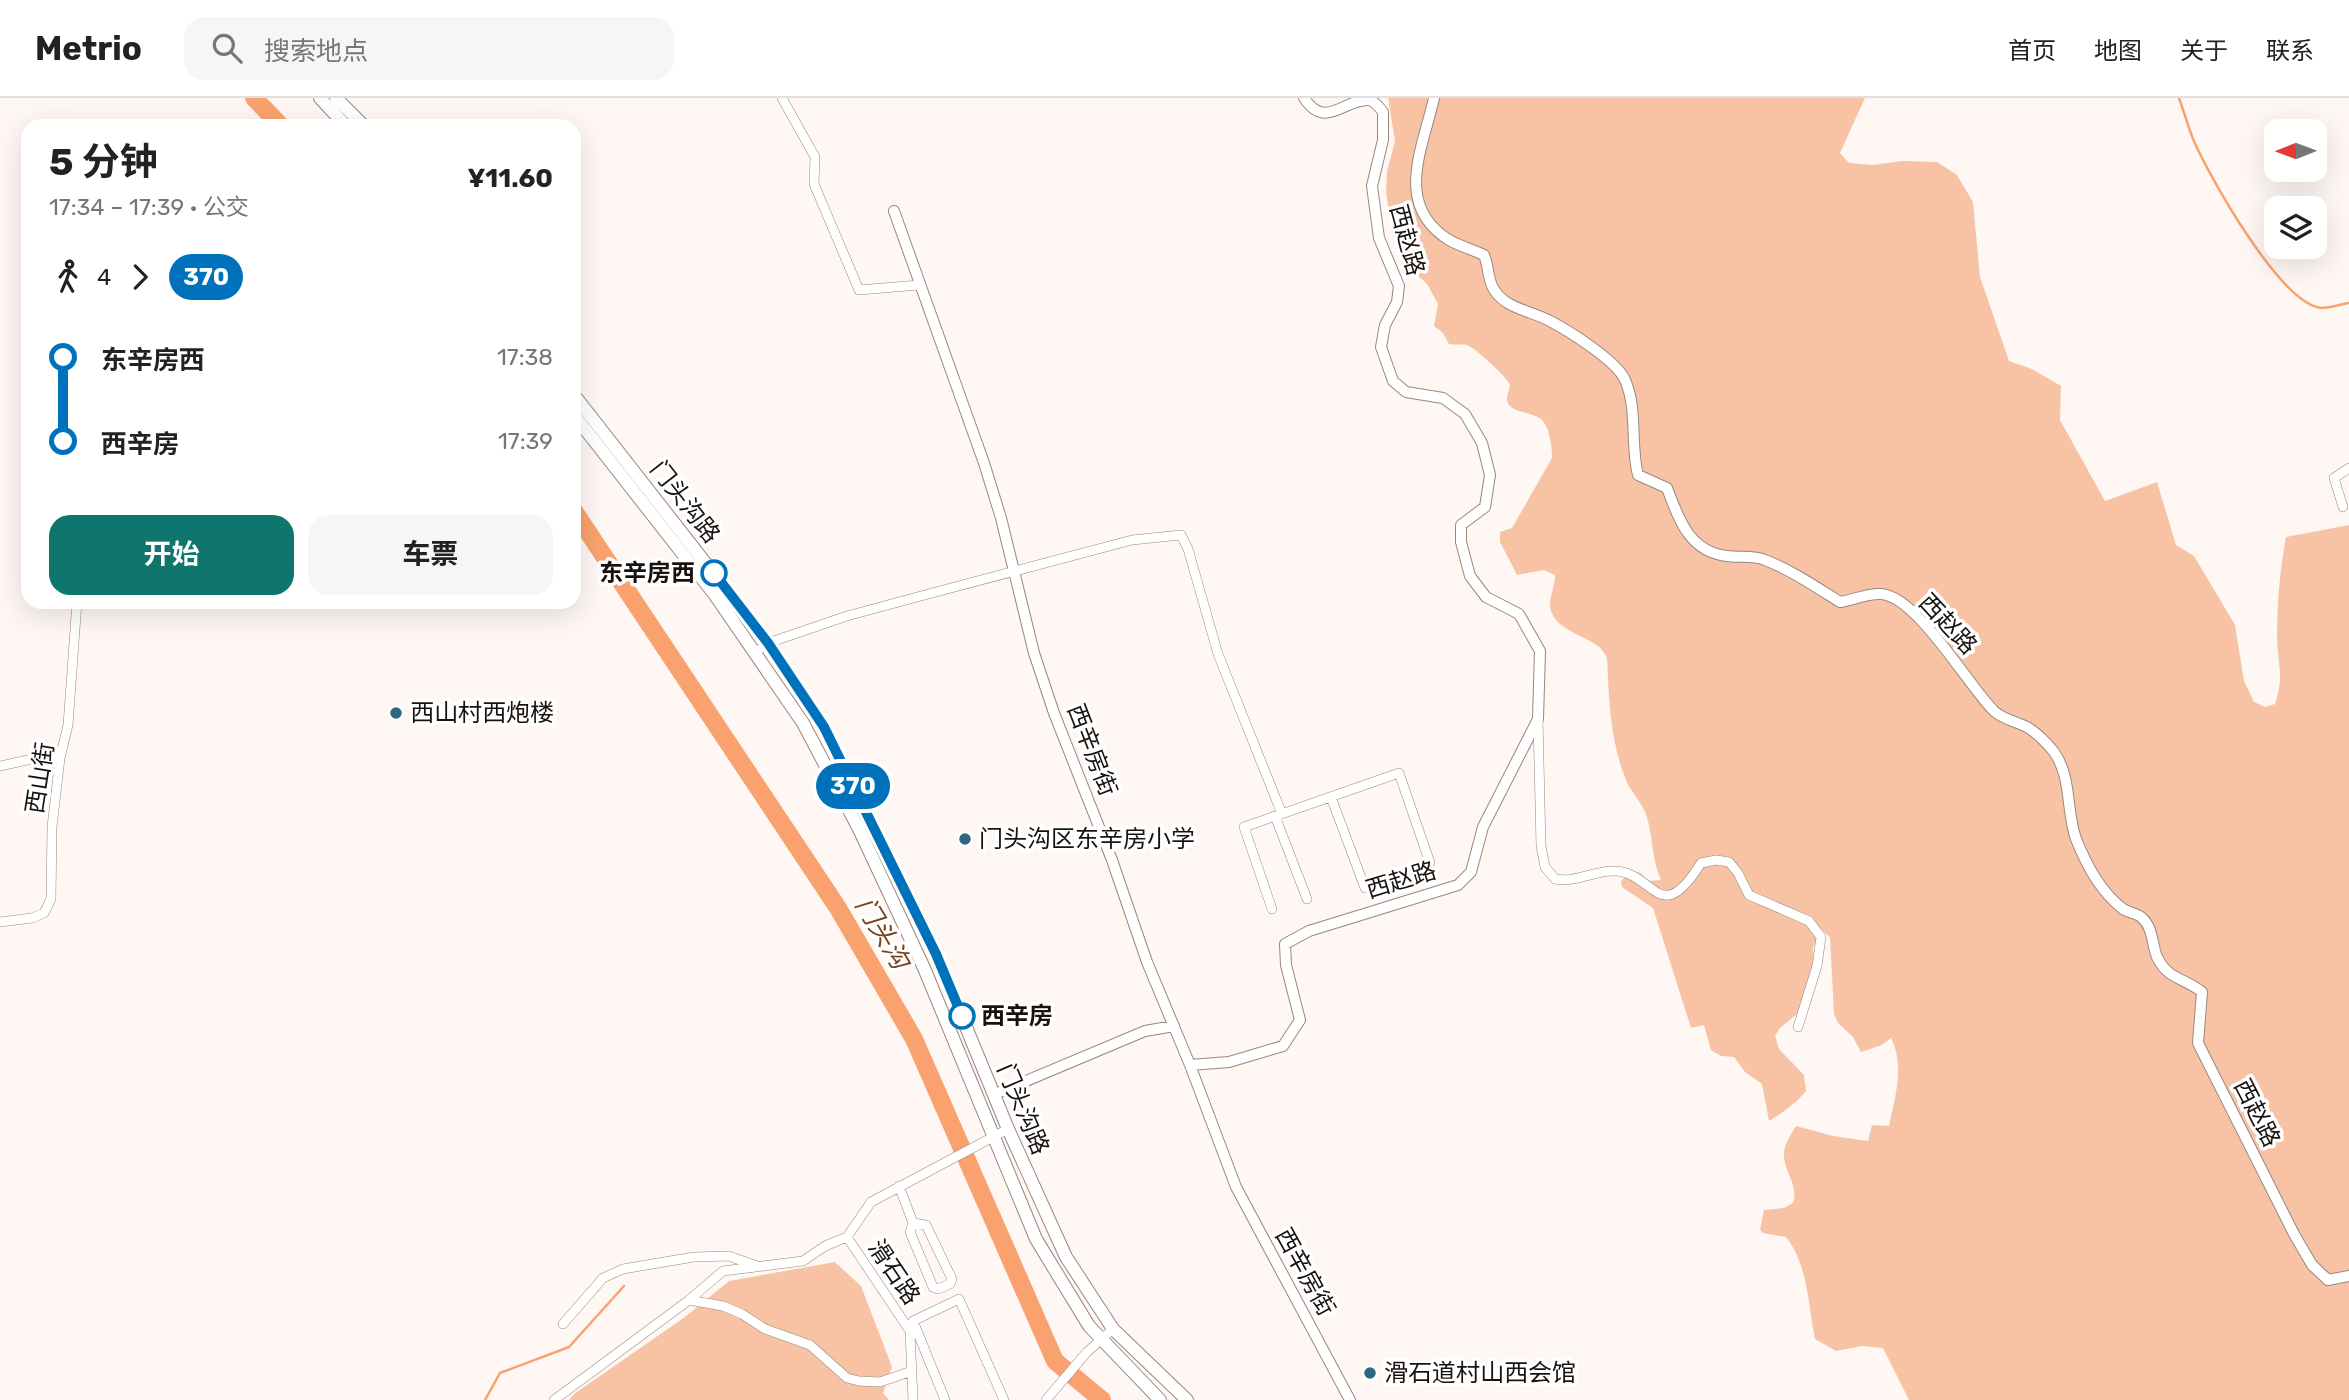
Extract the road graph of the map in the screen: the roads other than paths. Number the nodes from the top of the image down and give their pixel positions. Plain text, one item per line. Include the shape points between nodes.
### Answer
1 (320, 98) edge
2 (336, 98) edge
3 (782, 98) edge
4 (1304, 98) edge
5 (1434, 98) edge
6 (340, 119) edge
7 (357, 119) edge
8 (894, 211) dead end
9 (919, 285) junction
10 (581, 404) edge
11 (581, 424) edge
12 (2349, 468) edge
13 (2343, 508) dead end
14 (1013, 572) junction
15 (76, 609) edge
16 (768, 643) junction
17 (756, 652) junction
18 (1538, 719) junction
19 (60, 758) junction
20 (0, 766) edge
21 (1331, 797) junction
22 (1278, 815) junction
23 (1430, 863) dead end
24 (1365, 888) dead end
25 (1307, 899) dead end
26 (1272, 909) dead end
27 (0, 922) edge
28 (1174, 1026) junction
29 (1798, 1027) dead end
30 (1190, 1065) junction
31 (995, 1094) junction
32 (1007, 1129) junction
33 (994, 1136) junction
34 (899, 1186) junction
35 (913, 1223) junction
36 (847, 1237) junction
37 (757, 1266) junction
38 (2349, 1276) edge
39 (690, 1300) junction
40 (563, 1324) dead end
41 (1113, 1329) junction
42 (1101, 1339) junction
43 (912, 1371) junction
44 (554, 1400) edge
45 (913, 1400) edge
46 (945, 1400) edge
47 (1004, 1400) edge
48 (1046, 1400) edge
49 (1160, 1400) edge
50 (1186, 1400) edge
51 (1350, 1400) edge

1 - 6 main road
2 - 7 main road
3 - 9 street via 815,157 814,184 859,290
4 - 18 street, 西赵路 via 1311,108 1322,112 1356,98 1371,100 1383,112 1383,140 1373,186 1379,238 1399,286 1381,347 1393,382 1406,392 1443,398 1465,414 1482,443 1490,475 1485,507 1461,525 1461,541 1470,576 1486,597 1519,614 1540,651
5 - 38 street, 西赵路 via 1414,175 1417,200 1430,225 1484,255 1492,286 1509,305 1549,320 1613,363 1625,380 1630,400 1638,475 1667,488 1687,535 1726,556 1763,559 1840,602 1884,594 1897,600 1960,666 1995,713 2031,729 2055,754 2066,782 2075,837 2094,878 2111,900 2143,918 2157,957 2172,977 2192,983 2202,992 2198,1043 2294,1234 2312,1265 2328,1280
8 - 9 street, 西辛房街
9 - 14 street, 西辛房街 via 984,463
10 - 16 main road, 门头沟路
11 - 17 main road, 门头沟路
12 - 13 street via 2334,478
14 - 16 street via 847,616
14 - 22 street via 1132,540 1181,535 1218,654
14 - 28 street, 西辛房街 via 1054,713
15 - 19 street, 西山街 via 68,725
16 - 17 street
16 - 31 main road, 门头沟路 via 824,727 936,954
17 - 33 main road, 门头沟路 via 803,723 859,829 924,968
18 - 29 street via 1541,846 1545,867 1555,879 1622,871 1656,893 1669,895 1683,889 1701,863 1729,862 1749,895 1809,921 1821,937 1818,966
18 - 30 street, 西赵路 via 1483,827 1471,872 1458,885 1309,931 1285,944 1300,1020 1283,1046 1229,1062
19 - 20 street via 41,757
19 - 27 street, 西山街 via 52,827 51,899 44,913
21 - 22 street
21 - 23 street via 1399,773
21 - 24 street
22 - 25 street
22 - 26 street via 1244,827
28 - 30 street, 西辛房街
28 - 31 street via 1145,1031
30 - 51 street, 西辛房街 via 1236,1187
31 - 32 main road, 门头沟路
32 - 33 street, 滑石路
32 - 41 main road, 门头沟路 via 1066,1257
33 - 34 street, 滑石路
33 - 42 main road, 门头沟路 via 1036,1240
34 - 35 street
34 - 36 street, 滑石路 via 871,1202
35 - 35 street via 910,1231 933,1287 950,1284 926,1225
36 - 37 street via 803,1261
36 - 43 street, 滑石路 via 910,1331
37 - 39 street via 723,1271
37 - 40 street via 729,1256 623,1269 603,1278
39 - 43 street via 723,1306 765,1329 810,1345 847,1378 880,1382
39 - 44 street
41 - 42 street
41 - 50 main road, 门头沟路
42 - 48 street
42 - 49 main road, 门头沟路
43 - 45 street, 滑石路
46 - 47 street via 913,1321 959,1299

